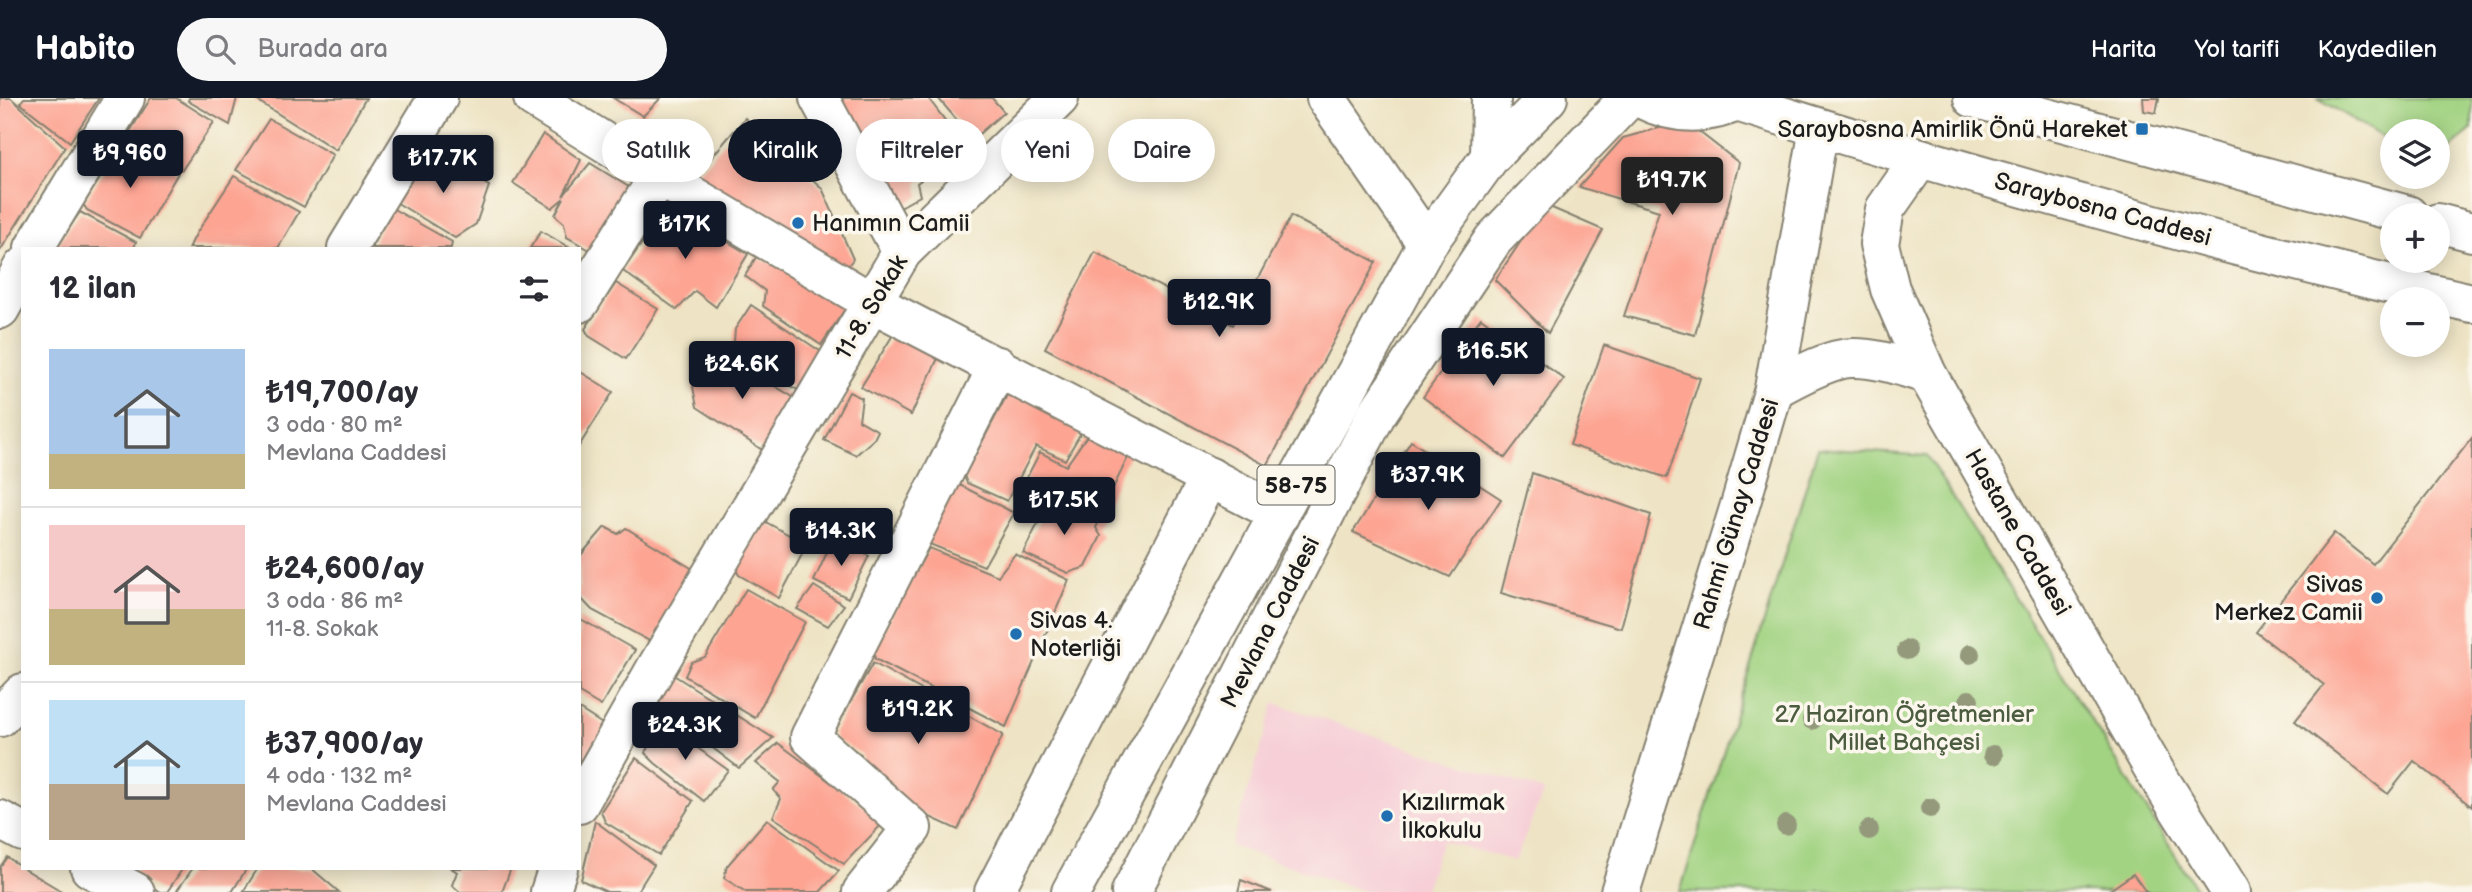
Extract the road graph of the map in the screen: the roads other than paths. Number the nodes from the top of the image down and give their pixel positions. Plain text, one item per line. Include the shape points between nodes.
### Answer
1 (125, 98) edge
2 (438, 98) edge
3 (533, 98) edge
4 (819, 98) edge
5 (1059, 98) edge
6 (1326, 98) edge
7 (1491, 98) edge
8 (1548, 98) edge
9 (1629, 98) edge
10 (1640, 98) edge
11 (1973, 98) edge
12 (1741, 100) edge
13 (2033, 107) edge
14 (1819, 128) junction
15 (602, 141) edge
16 (1490, 157) junction
17 (1920, 159) junction
18 (655, 182) edge
19 (669, 182) edge
20 (2380, 207) edge
21 (2450, 226) edge
22 (2472, 232) edge
23 (1427, 244) junction
24 (35, 247) edge
25 (348, 247) edge
26 (902, 253) junction
27 (581, 300) edge
28 (873, 303) junction
29 (2472, 303) edge
30 (999, 366) junction
31 (1927, 374) junction
32 (1773, 389) junction
33 (1210, 477) junction
34 (1280, 514) junction
35 (21, 695) edge
36 (0, 717) edge
37 (581, 800) edge
38 (0, 820) edge
39 (21, 831) edge
40 (94, 870) edge
41 (557, 870) edge
42 (135, 892) edge
43 (550, 892) edge
44 (863, 892) edge
45 (994, 892) edge
46 (1070, 892) edge
47 (1130, 892) edge
48 (1620, 892) edge
49 (2231, 892) edge

1 - 24 street
2 - 25 street
3 - 15 street
4 - 26 street
5 - 26 street, 11-8. Sokak
6 - 23 street
7 - 16 street
8 - 16 street, Mevlana Caddesi / 58-75
9 - 47 street, Mevlana Caddesi / 58-75 via 1493,240 1376,415
10 - 12 street via 1665,109 1690,112 1715,110
11 - 13 street
12 - 14 street, Saraybosna Caddesi
13 - 20 street
14 - 17 street, Saraybosna Caddesi
14 - 32 street, Rahmi Günay Caddesi
16 - 23 street, Mevlana Caddesi / 58-75
17 - 29 street, Saraybosna Caddesi via 2323,269
17 - 31 street, Hastane Caddesi via 1885,209 1879,244 1889,289
18 - 27 street
19 - 28 street
21 - 22 street
23 - 34 street, Mevlana Caddesi / 58-75
26 - 28 street, 11-8. Sokak
28 - 30 street
28 - 37 street, 11-8. Sokak
30 - 33 street
30 - 44 street via 810,737 912,828
31 - 32 street via 1849,358 1807,371
31 - 49 street, Hastane Caddesi via 2157,775
32 - 48 street, Rahmi Günay Caddesi
33 - 34 street
33 - 45 street
34 - 46 street, Mevlana Caddesi / 58-75
35 - 36 street
38 - 39 street
40 - 42 street
41 - 43 street

